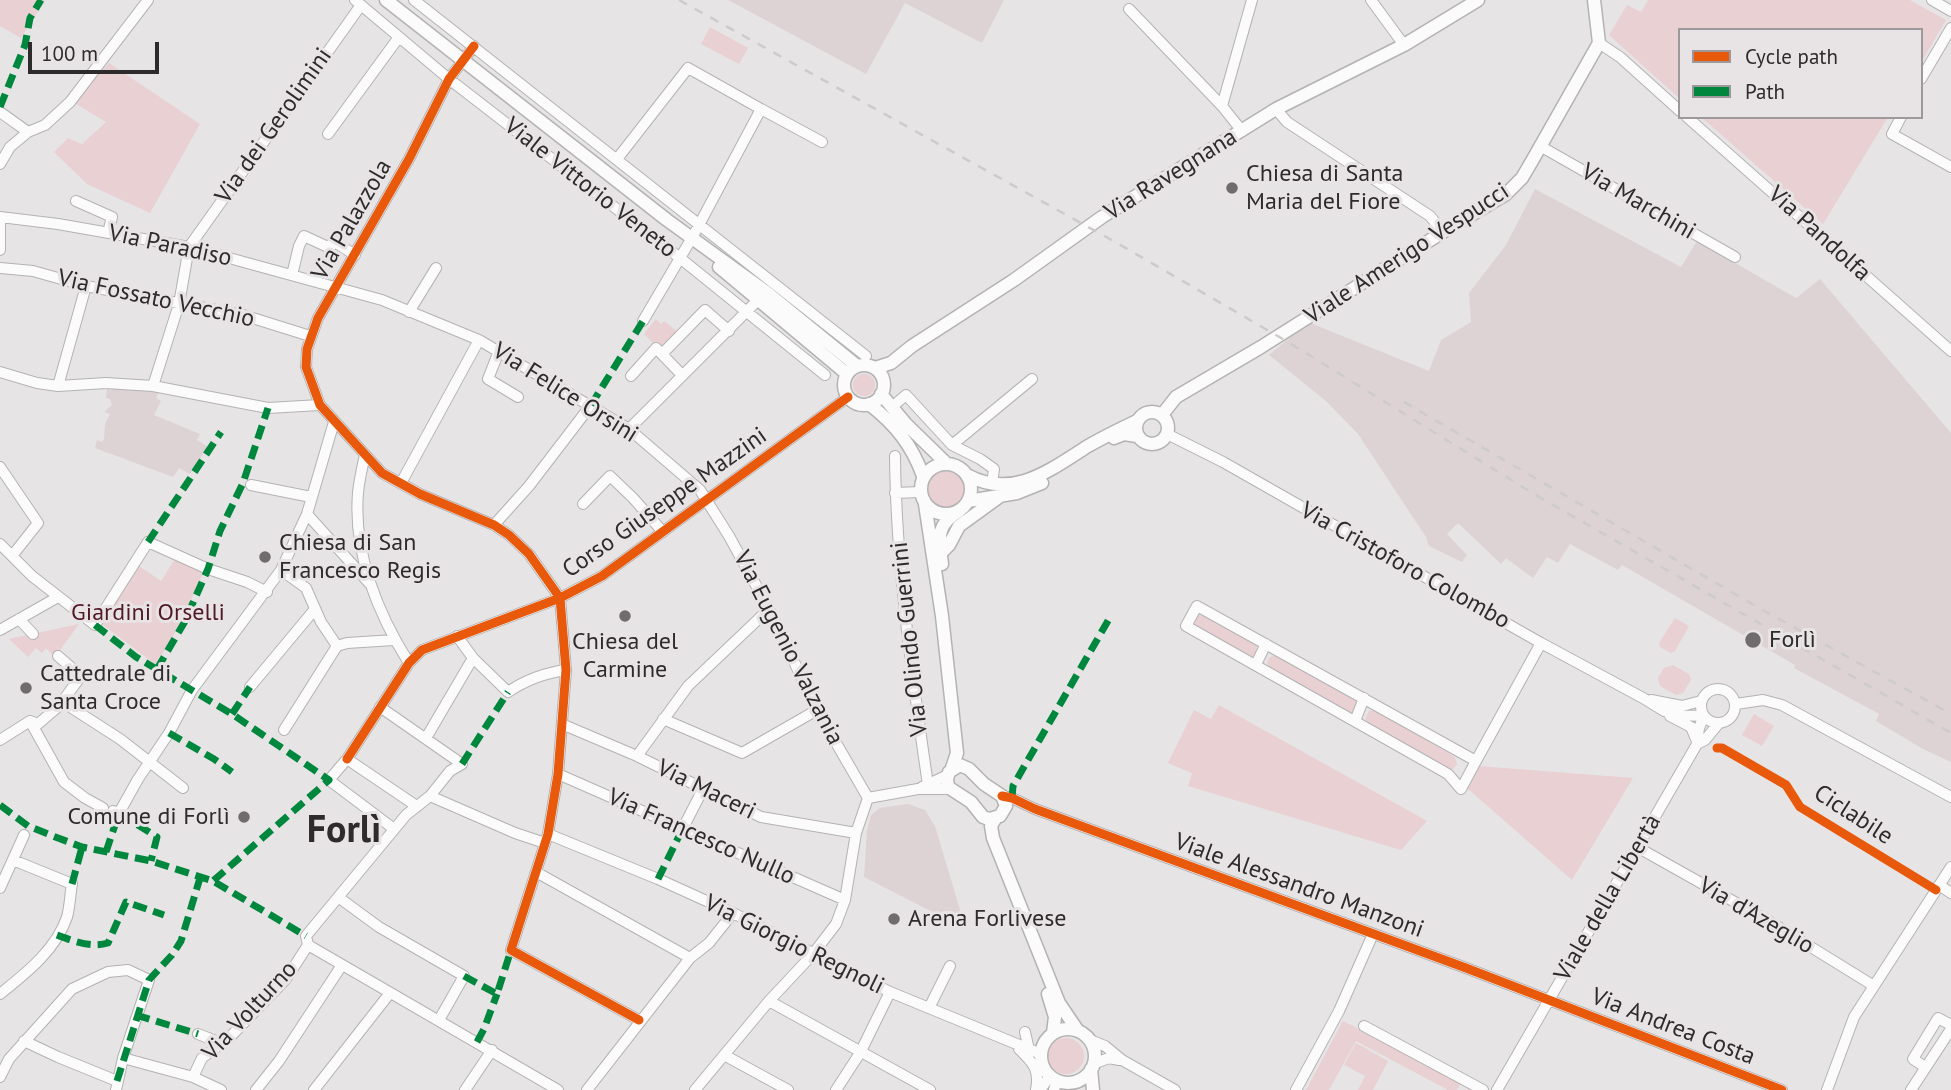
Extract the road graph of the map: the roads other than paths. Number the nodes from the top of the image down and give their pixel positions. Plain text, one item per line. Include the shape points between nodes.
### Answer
1 (148, 0) edge
2 (386, 0) edge
3 (414, 0) edge
4 (1252, 0) edge
5 (1371, 0) edge
6 (1478, 0) edge
7 (1594, 0) edge
8 (1932, 0) edge
9 (358, 2) edge
10 (1129, 9) dead end
11 (1951, 10) edge
12 (1951, 28) edge
13 (399, 37) junction
14 (1599, 43) junction
15 (1404, 45) junction
16 (474, 46) junction
17 (463, 61) junction
18 (1923, 76) edge
19 (449, 79) junction
20 (1222, 106) junction
21 (761, 109) junction
22 (1276, 109) junction
23 (1678, 109) edge
24 (0, 112) edge
25 (1689, 119) edge
26 (1899, 119) edge
27 (1242, 131) junction
28 (28, 132) junction
29 (328, 134) dead end
30 (822, 142) dead end
31 (1541, 146) junction
32 (617, 159) junction
33 (0, 164) edge
34 (1951, 167) edge
35 (76, 201) dead end
36 (0, 217) edge
37 (699, 226) junction
38 (1443, 232) junction
39 (108, 233) junction
40 (691, 239) junction
41 (189, 247) junction
42 (0, 250) edge
43 (355, 255) junction
44 (1735, 257) dead end
45 (680, 258) junction
46 (0, 268) edge
47 (436, 268) dead end
48 (292, 275) junction
49 (86, 286) junction
50 (337, 288) junction
51 (765, 292) junction
52 (179, 304) junction
53 (409, 312) junction
54 (747, 313) junction
55 (643, 321) dead end
56 (729, 331) junction
57 (310, 335) junction
58 (479, 340) junction
59 (499, 351) junction
60 (1951, 351) edge
61 (662, 354) junction
62 (862, 361) junction
63 (875, 368) junction
64 (0, 372) edge
65 (847, 374) junction
66 (682, 375) junction
67 (825, 375) dead end
68 (631, 376) dead end
69 (1032, 380) dead end
70 (58, 386) junction
71 (153, 386) junction
72 (881, 394) junction
73 (518, 397) dead end
74 (848, 397) junction
75 (869, 404) junction
76 (320, 405) junction
77 (591, 405) junction
78 (892, 407) junction
79 (1162, 415) junction
80 (1137, 421) junction
81 (334, 422) junction
82 (629, 429) junction
83 (1167, 435) junction
84 (1137, 436) junction
85 (952, 445) junction
86 (365, 456) junction
87 (895, 456) dead end
88 (946, 463) junction
89 (0, 467) edge
90 (967, 475) junction
91 (923, 477) junction
92 (401, 483) junction
93 (251, 485) dead end
94 (997, 489) junction
95 (895, 493) junction
96 (311, 497) junction
97 (923, 498) junction
98 (706, 499) junction
99 (583, 504) dead end
100 (964, 506) junction
101 (307, 514) junction
102 (494, 525) junction
103 (663, 532) junction
104 (0, 544) edge
105 (941, 553) junction
106 (12, 556) junction
107 (281, 570) junction
108 (372, 586) junction
109 (267, 592) junction
110 (58, 597) junction
111 (560, 598) junction
112 (769, 609) junction
113 (315, 610) junction
114 (19, 620) junction
115 (0, 630) edge
116 (33, 634) dead end
117 (457, 636) junction
118 (394, 640) junction
119 (1541, 643) junction
120 (1266, 644) junction
121 (337, 646) junction
122 (58, 656) dead end
123 (473, 658) junction
124 (409, 663) junction
125 (1255, 664) junction
126 (566, 670) junction
127 (250, 687) dead end
128 (1364, 698) junction
129 (1643, 698) junction
130 (61, 701) junction
131 (1701, 701) junction
132 (1736, 704) junction
133 (380, 707) junction
134 (817, 710) junction
135 (1664, 711) junction
136 (1704, 716) junction
137 (663, 719) junction
138 (30, 721) junction
139 (1355, 721) junction
140 (1719, 723) junction
141 (564, 725) junction
142 (284, 730) dead end
143 (426, 738) junction
144 (0, 740) edge
145 (1697, 744) junction
146 (637, 756) junction
147 (347, 759) junction
148 (1476, 761) junction
149 (149, 762) junction
150 (955, 770) junction
151 (558, 774) junction
152 (923, 787) junction
153 (183, 788) dead end
154 (703, 789) junction
155 (951, 789) junction
156 (430, 796) junction
157 (1951, 797) edge
158 (868, 798) junction
159 (1004, 801) junction
160 (415, 805) junction
161 (989, 818) junction
162 (394, 829) junction
163 (682, 830) junction
164 (856, 834) junction
165 (24, 835) dead end
166 (547, 839) junction
167 (1637, 847) junction
168 (13, 860) junction
169 (1951, 867) edge
170 (536, 872) junction
171 (1939, 885) junction
172 (0, 888) edge
173 (1951, 893) edge
174 (338, 897) junction
175 (845, 900) junction
176 (733, 913) junction
177 (1373, 934) junction
178 (307, 941) junction
179 (813, 954) junction
180 (690, 958) junction
181 (342, 965) junction
182 (950, 966) dead end
183 (1874, 986) junction
184 (890, 992) junction
185 (390, 993) junction
186 (0, 994) edge
187 (769, 1001) junction
188 (1549, 1001) junction
189 (929, 1008) junction
190 (439, 1020) junction
191 (639, 1020) junction
192 (1364, 1026) dead end
193 (1951, 1027) edge
194 (1078, 1031) junction
195 (1025, 1032) dead end
196 (1053, 1033) junction
197 (198, 1034) dead end
198 (1090, 1040) junction
199 (24, 1041) junction
200 (221, 1043) junction
201 (1014, 1044) junction
202 (492, 1050) junction
203 (1035, 1052) junction
204 (860, 1053) junction
205 (724, 1055) junction
206 (4, 1058) edge
207 (123, 1058) junction
208 (1122, 1060) junction
209 (1092, 1066) junction
210 (1925, 1067) junction
211 (0, 1077) edge
212 (193, 1077) junction
213 (1054, 1082) edge
214 (116, 1085) edge
215 (1082, 1085) edge
216 (221, 1090) edge
217 (256, 1090) edge
218 (314, 1090) edge
219 (465, 1090) edge
220 (558, 1090) edge
221 (587, 1090) edge
222 (695, 1090) edge
223 (788, 1090) edge
224 (836, 1090) edge
225 (930, 1090) edge
226 (1038, 1090) edge
227 (1093, 1090) edge
228 (1175, 1090) edge
229 (1296, 1090) edge
230 (1483, 1090) edge
231 (1497, 1090) edge
232 (1782, 1090) edge
233 (1827, 1090) edge
234 (1911, 1090) edge

1 - 28 street via 70,102 45,125
2 - 17 main road, Viale Vittorio Veneto
3 - 16 street, Viale Vittorio Veneto
4 - 20 street
5 - 15 street
6 - 15 main road, Via Ravegnana
7 - 14 main road
8 - 11 street
9 - 13 street, Viale Vittorio Veneto
9 - 41 street, Via dei Gerolimini
10 - 20 street
12 - 18 street
13 - 19 street, Viale Vittorio Veneto
13 - 29 street
14 - 23 street
14 - 31 main road, Viale Amerigo Vespucci
15 - 22 main road, Via Ravegnana
16 - 17 street, Via Palazzola
16 - 32 street, Viale Vittorio Veneto
17 - 19 street, Via Palazzola
17 - 40 main road, Viale Vittorio Veneto
19 - 43 street, Via Palazzola
19 - 45 street, Viale Vittorio Veneto
20 - 27 street
21 - 30 street
21 - 32 street via 688,68
21 - 37 street
22 - 27 main road, Via Ravegnana
22 - 38 street via 1287,122 1430,216
24 - 28 street
25 - 60 street, Via Pandolfa
26 - 34 street via 1892,134
27 - 63 main road, Via Ravegnana via 1102,217 891,363
28 - 33 street via 10,147
31 - 38 main road, Viale Amerigo Vespucci via 1506,194
31 - 44 street, Via Marchini
32 - 37 street, Viale Vittorio Veneto
35 - 39 street via 112,217
36 - 39 street, Via Paradiso
36 - 42 street
37 - 40 street
37 - 51 street, Viale Vittorio Veneto
38 - 79 main road, Viale Amerigo Vespucci via 1176,397
39 - 41 street, Via Paradiso
40 - 45 street
40 - 51 main road, Viale Vittorio Veneto
41 - 48 street, Via Paradiso
41 - 52 street
43 - 48 street via 333,241 330,248 304,236
43 - 50 street, Via Palazzola
45 - 54 street, Viale Vittorio Veneto
45 - 55 street
46 - 49 street, Via Fossato Vecchio via 33,271
47 - 53 street
48 - 50 street, Via Paradiso
49 - 52 street, Via Fossato Vecchio
49 - 70 street
50 - 53 street, Via Felice Orsini
50 - 57 street, Via Palazzola
51 - 54 street
51 - 62 main road, Viale Vittorio Veneto
51 - 65 main road, Viale Vittorio Veneto
52 - 57 street, Via Fossato Vecchio via 243,315
52 - 71 street
53 - 58 street, Via Felice Orsini
54 - 56 street
54 - 67 street, Viale Vittorio Veneto
56 - 61 street via 705,310
56 - 66 street
57 - 76 street, Via Palazzola via 306,367
58 - 59 street, Via Felice Orsini
58 - 92 street
59 - 73 street via 488,379
59 - 77 street, Via Felice Orsini
61 - 66 street
61 - 68 street via 656,348
62 - 63 main road
62 - 65 main road
63 - 72 main road via 882,377
64 - 70 street
65 - 74 main road via 844,386
66 - 82 street
69 - 85 street
70 - 71 street
71 - 76 street via 268,408
72 - 75 main road
72 - 78 main road
74 - 75 main road via 857,404
74 - 98 street, Corso Giuseppe Mazzini
75 - 91 main road via 898,429 915,453
76 - 81 street, Via Palazzola
77 - 82 street, Via Felice Orsini
77 - 102 street
78 - 85 street via 906,395
78 - 88 main road
79 - 80 main road via 1150,412
79 - 83 main road via 1168,424
80 - 84 main road
80 - 94 main road via 1039,478
81 - 86 street, Via Palazzola
81 - 96 street
82 - 98 street, Via Felice Orsini
83 - 84 main road via 1150,445
83 - 119 street, Via Cristoforo Colombo via 1223,462
84 - 94 main road via 1115,437 1039,485 1017,493
85 - 94 street via 994,469
86 - 92 street, Via Palazzola
86 - 108 street via 358,493 359,532
87 - 95 street, Via Olindo Guerrini
88 - 90 main road
88 - 91 main road via 931,468
89 - 106 street via 38,523
90 - 94 main road
90 - 100 main road via 971,490
91 - 97 main road
92 - 102 street, Via Palazzola
93 - 96 street
94 - 100 main road
94 - 105 main road via 959,526
95 - 97 street
95 - 152 street, Via Olindo Guerrini
96 - 101 street
97 - 100 main road via 941,514
97 - 150 main road via 942,616
98 - 103 street, Corso Giuseppe Mazzini
98 - 112 street, Via Eugenio Valzania
99 - 103 street via 610,476
100 - 105 main road via 945,519 940,529
101 - 107 street
101 - 108 street
102 - 111 street, Via Palazzola via 530,554
103 - 111 street, Corso Giuseppe Mazzini via 602,576
104 - 106 street
105 - 150 main road
106 - 110 street
107 - 109 street
107 - 113 street via 306,588
108 - 118 street
109 - 110 street via 148,542 94,625
109 - 149 street via 192,690
110 - 114 street
111 - 117 street, Corso Giuseppe Mazzini
111 - 126 street
112 - 134 street, Via Eugenio Valzania
112 - 137 street via 688,686
113 - 121 street
113 - 127 street
114 - 115 street
114 - 116 street
117 - 123 street
117 - 124 street, Corso Giuseppe Mazzini via 422,650
118 - 121 street
118 - 124 street
119 - 129 street, Via Cristoforo Colombo
119 - 148 street
120 - 125 street
120 - 125 street via 1196,606 1186,626
120 - 128 street
121 - 142 street
122 - 130 street via 81,676
123 - 126 street via 508,692 523,681
123 - 143 street
124 - 133 street, Corso Giuseppe Mazzini
125 - 139 street
126 - 141 street
128 - 139 street
128 - 148 street
129 - 131 street via 1682,706
129 - 135 street
130 - 138 street via 38,724
130 - 149 street
131 - 132 street via 1719,688 1730,693
131 - 136 street
132 - 140 street via 1734,715
132 - 157 street via 1763,700 1782,705
133 - 143 street
133 - 147 street, Corso Giuseppe Mazzini
134 - 137 street via 742,753
134 - 158 street, Via Eugenio Valzania
135 - 136 street
135 - 145 street via 1691,727
136 - 140 street
136 - 145 street, Viale della Libertà
137 - 146 street
138 - 144 street
138 - 149 street via 64,782 112,811
139 - 148 street via 1448,774 1461,789
140 - 145 street, Viale della Libertà
141 - 146 street, Via Maceri
141 - 151 street
143 - 156 street, Via Volturno via 462,764 450,771
145 - 167 street, Viale della Libertà
146 - 154 street, Via Maceri
147 - 160 street
147 - 162 street, Corso Giuseppe Mazzini via 328,780
149 - 153 street
150 - 152 street
150 - 155 main road via 947,783
150 - 159 main road via 984,784
151 - 163 street, Via Francesco Nullo
151 - 166 street
152 - 155 street
152 - 158 street
154 - 163 street
154 - 164 street, Via Maceri via 761,817
155 - 161 main road
156 - 160 street, Via Volturno
156 - 166 street, Via Giorgio Regnoli via 515,834
158 - 164 street
159 - 161 main road via 1004,811
159 - 177 street, Viale Alessandro Manzoni
160 - 162 street, Via Volturno
161 - 194 main road via 1059,1003
161 - 196 main road via 986,841 1052,1005
162 - 174 street, Via Volturno
163 - 175 street, Via Francesco Nullo
164 - 175 street
165 - 168 street
166 - 170 street
166 - 176 street, Via Giorgio Regnoli
167 - 183 street, Via d'Azeglio
167 - 188 street, Viale della Libertà
168 - 172 street
168 - 186 street via 72,884 66,917 43,957
169 - 171 street
170 - 180 street
170 - 191 street via 511,950
171 - 173 street
171 - 183 street
174 - 178 street, Via Volturno
174 - 190 street via 379,927 464,976
175 - 179 street via 835,924
176 - 179 street, Via Giorgio Regnoli
176 - 180 street
177 - 188 street, Viale Alessandro Manzoni
177 - 229 street via 1339,1012
178 - 181 street
178 - 200 street, Via Volturno via 286,979
179 - 184 street, Via Giorgio Regnoli
179 - 187 street
180 - 191 street
181 - 185 street
181 - 217 street
182 - 189 street
183 - 233 street via 1854,1017
184 - 189 street, Via Giorgio Regnoli
184 - 204 street
185 - 190 street
185 - 218 street
187 - 204 street
187 - 205 street
188 - 231 street, Viale della Libertà
188 - 232 street, Via Andrea Costa
189 - 201 street, Via Giorgio Regnoli
190 - 202 street
191 - 221 street
192 - 230 street
193 - 210 street
193 - 210 street via 1938,1018 1913,1059
194 - 196 main road via 1066,1028
194 - 198 main road
195 - 203 street
196 - 203 main road
197 - 200 street
198 - 208 street
198 - 209 main road
199 - 206 street
199 - 207 street via 72,989 108,972 128,970 149,980
199 - 214 street
200 - 212 street, Via Volturno via 202,1058
201 - 203 street, Via Giorgio Regnoli
201 - 226 street via 1035,1065
202 - 219 street
202 - 220 street
203 - 213 main road
204 - 224 street
204 - 225 street
205 - 222 street
205 - 223 street
206 - 211 street
207 - 212 street
207 - 214 street
208 - 209 street via 1109,1058
208 - 228 street
209 - 215 main road
209 - 227 main road
210 - 234 street
212 - 216 street
213 - 215 main road
213 - 226 street

